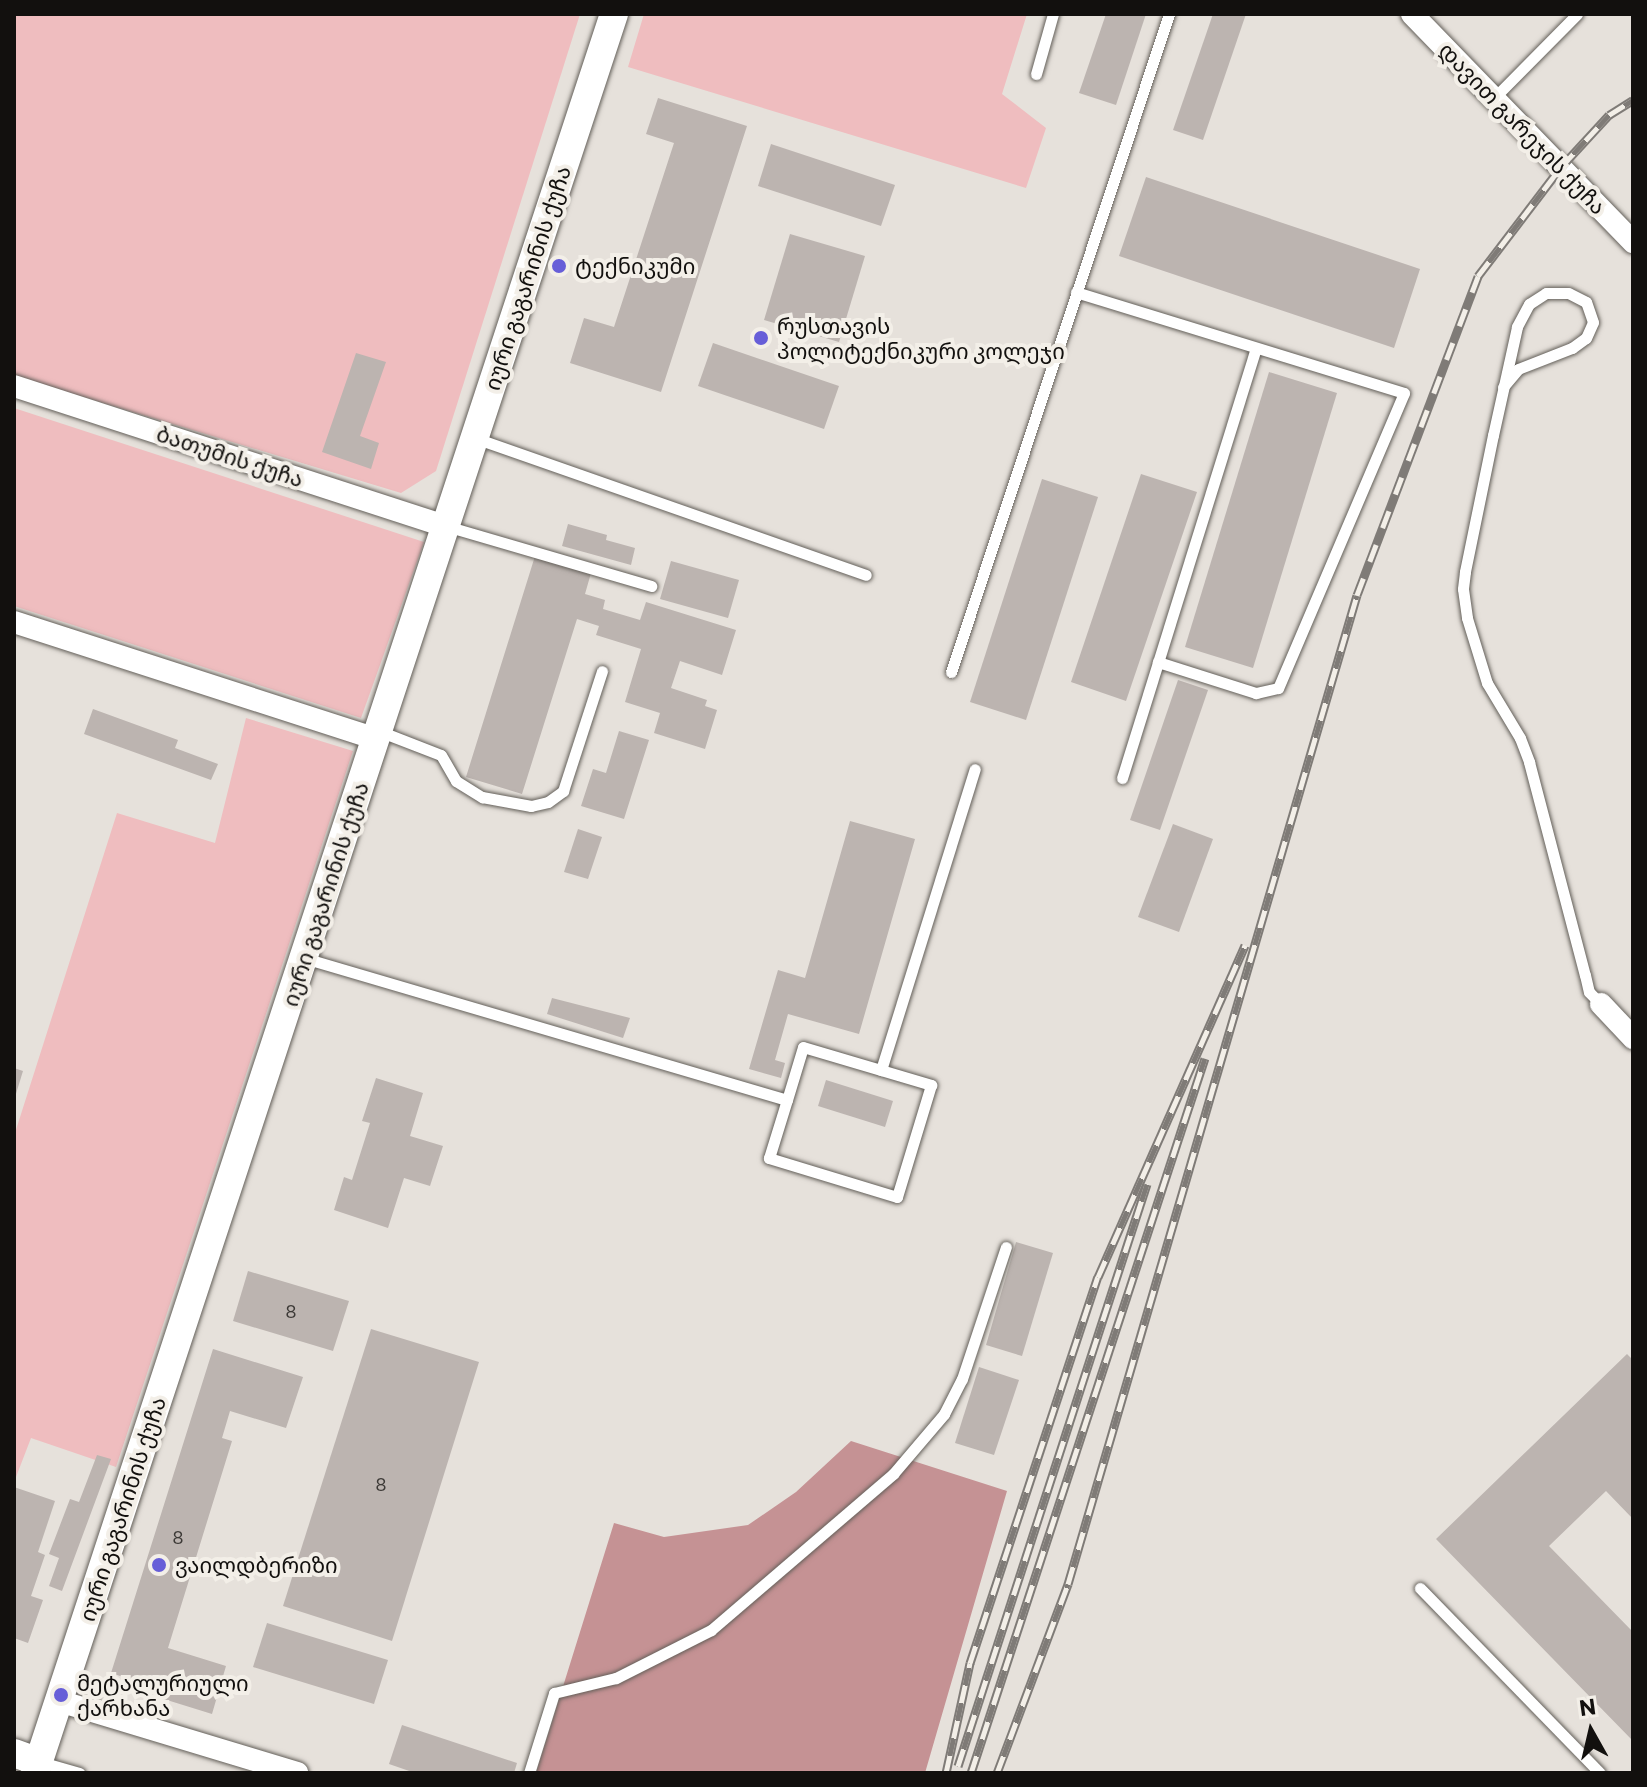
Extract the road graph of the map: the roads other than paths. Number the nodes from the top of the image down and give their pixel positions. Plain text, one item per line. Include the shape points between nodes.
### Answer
1 (614, 14) edge
2 (1053, 14) edge
3 (1169, 14) edge
4 (1412, 14) edge
5 (1577, 14) edge
6 (1036, 74) dead end
7 (1494, 98) junction
8 (1633, 242) edge
9 (1076, 292) junction
10 (1256, 348) junction
11 (14, 386) edge
12 (1503, 387) junction
13 (475, 438) junction
14 (446, 526) junction
15 (866, 575) dead end
16 (651, 586) dead end
17 (14, 622) edge
18 (1158, 662) junction
19 (602, 671) dead end
20 (951, 672) dead end
21 (377, 735) junction
22 (975, 769) dead end
23 (1122, 778) dead end
24 (303, 958) junction
25 (1601, 1004) joint
26 (1633, 1038) edge
27 (881, 1070) junction
28 (787, 1100) junction
29 (1006, 1247) dead end
30 (1420, 1588) dead end
31 (59, 1701) junction
32 (29, 1763) edge
33 (79, 1773) edge
34 (297, 1773) edge
35 (529, 1773) edge
36 (1600, 1773) edge

1 - 13 street, იური გაგარინის ქუჩა
2 - 6 lane
3 - 9 lane
4 - 7 street, დავით გარეჯის ქუჩა
5 - 7 lane
7 - 8 street, დავით გარეჯის ქუჩა
9 - 10 lane
9 - 20 lane
10 - 18 lane
10 - 18 lane via 1404,393 1278,688 1256,693
11 - 14 street, ბათუმის ქუჩა
12 - 12 lane via 1517,327 1529,304 1557,291 1586,302 1593,322 1586,338 1518,369
12 - 25 lane via 1465,572 1464,605 1487,683 1529,762 1587,984
13 - 14 street, იური გაგარინის ქუჩა
13 - 15 lane
14 - 16 lane
14 - 21 street, იური გაგარინის ქუჩა
17 - 21 street
18 - 23 lane
19 - 21 lane via 563,791 548,802 531,806 482,797 456,781 441,755
21 - 24 street, იური გაგარინის ქუჩა
22 - 27 lane
24 - 28 lane
24 - 31 street, იური გაგარინის ქუჩა
25 - 26 street
27 - 28 lane via 803,1047
27 - 28 lane via 931,1085 897,1197 769,1158
29 - 35 lane via 962,1379 944,1414 893,1474 711,1630 616,1678 554,1693
30 - 36 lane
31 - 32 street, იური გაგარინის ქუჩა
31 - 34 street
32 - 33 lane

